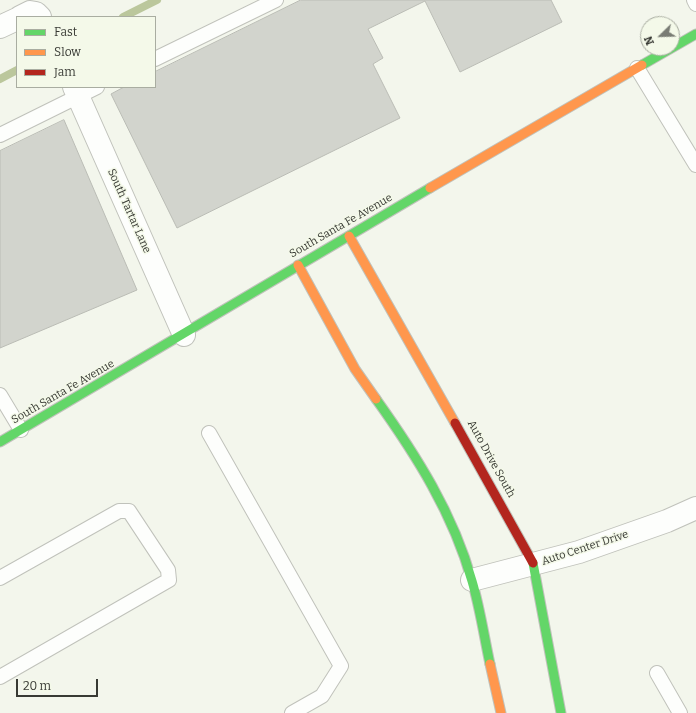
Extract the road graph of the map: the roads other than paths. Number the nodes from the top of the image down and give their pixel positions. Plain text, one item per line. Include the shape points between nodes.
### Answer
1 (276, 0) edge
2 (694, 0) edge
3 (696, 4) edge
4 (22, 16) edge
5 (39, 16) edge
6 (16, 19) edge
7 (0, 27) edge
8 (696, 34) edge
9 (156, 59) edge
10 (638, 68) junction
11 (93, 88) edge
12 (76, 92) edge
13 (0, 135) edge
14 (692, 148) edge
15 (696, 165) edge
16 (349, 236) junction
17 (298, 265) junction
18 (184, 335) junction
19 (0, 395) edge
20 (21, 430) junction
21 (209, 433) dead end
22 (0, 442) edge
23 (696, 508) edge
24 (534, 564) junction
25 (0, 578) edge
26 (472, 580) junction
27 (657, 673) dead end
28 (0, 677) edge
29 (292, 713) edge
30 (500, 713) edge
31 (562, 713) edge
32 (680, 713) edge

1 - 9 lane
2 - 3 lane
4 - 5 street via 30,12
6 - 7 street
8 - 10 street, South Santa Fe Avenue
10 - 14 lane
10 - 16 street, South Santa Fe Avenue
11 - 12 lane
12 - 13 lane
12 - 18 street, South Tartar Lane
14 - 15 lane
16 - 17 street, South Santa Fe Avenue
16 - 24 street, Auto Drive South
17 - 18 street, South Santa Fe Avenue
17 - 26 street via 355,369 412,450 446,511
18 - 20 street, South Santa Fe Avenue
19 - 20 lane
20 - 22 street, South Santa Fe Avenue
21 - 29 lane via 341,666 322,696
23 - 24 street, Auto Center Drive via 579,552
24 - 26 street, Auto Center Drive
24 - 31 street, Auto Drive South
25 - 28 lane via 119,511 129,511 168,570 169,580
26 - 30 street
27 - 32 lane

